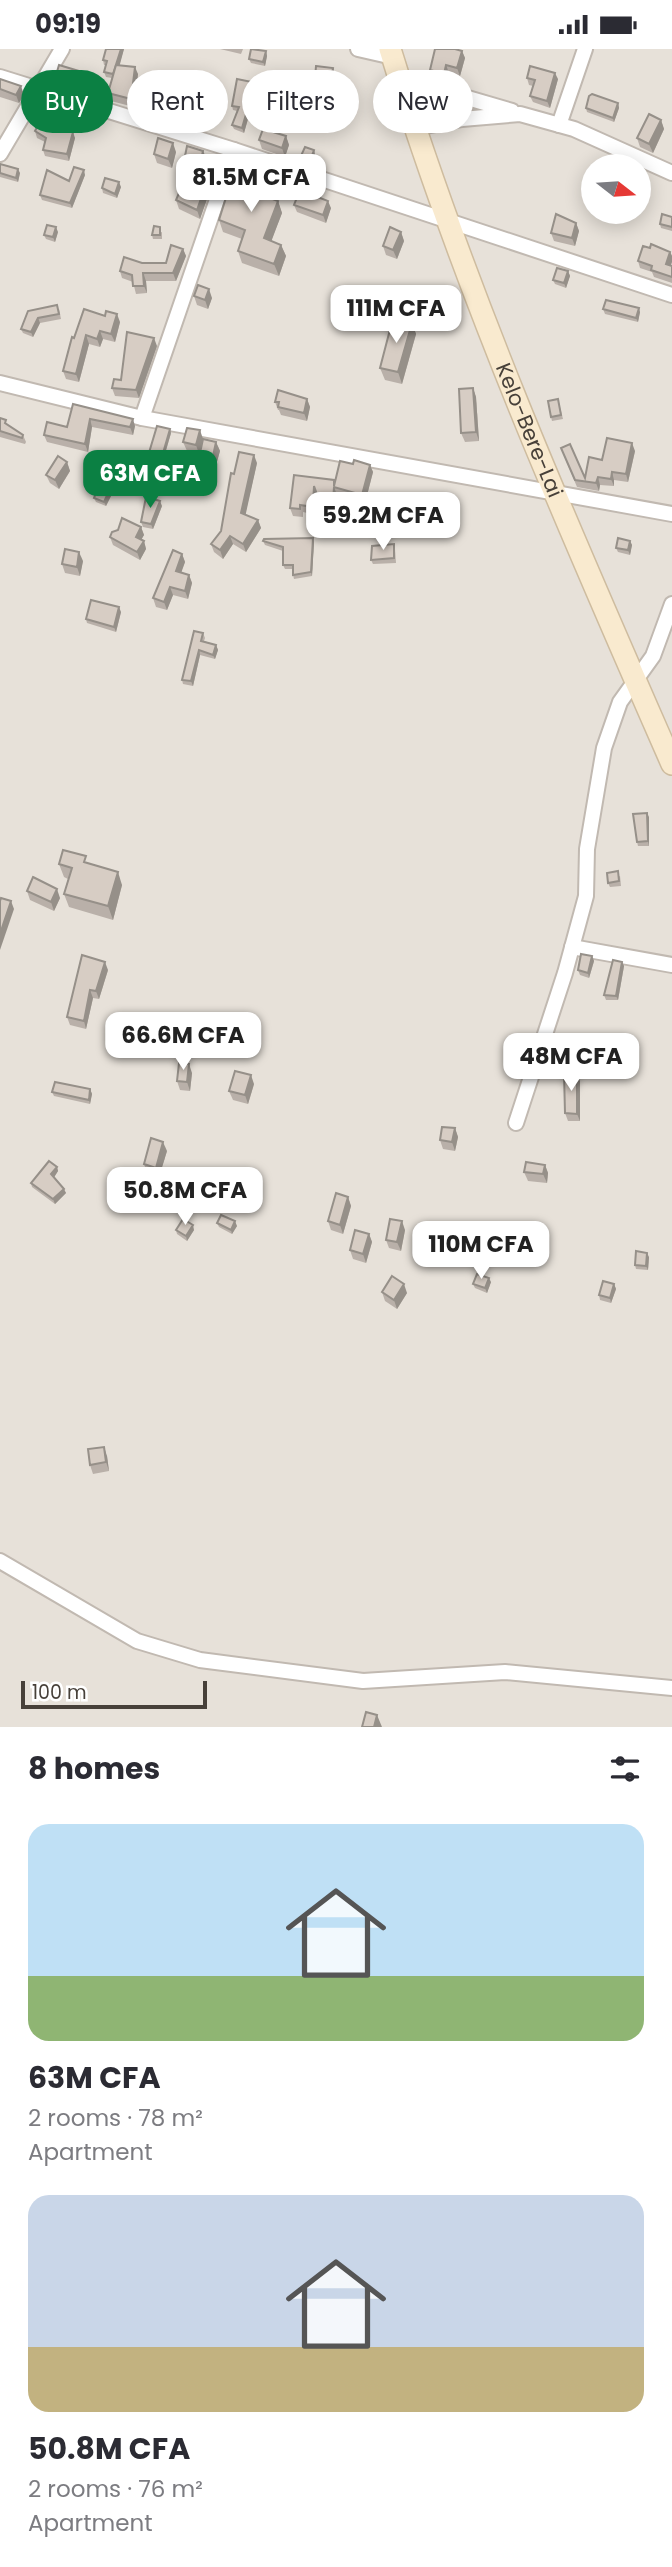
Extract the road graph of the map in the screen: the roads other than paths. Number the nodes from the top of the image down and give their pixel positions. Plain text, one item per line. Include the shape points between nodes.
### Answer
1 (62, 49) edge
2 (358, 49) edge
3 (585, 49) edge
4 (391, 53) edge
5 (50, 70) edge
6 (396, 70) edge
7 (0, 77) edge
8 (21, 83) edge
9 (473, 100) edge
10 (113, 112) edge
11 (520, 114) junction
12 (473, 118) edge
13 (21, 119) edge
14 (559, 125) junction
15 (417, 133) edge
16 (234, 150) junction
17 (0, 154) edge
18 (672, 173) edge
19 (445, 220) junction
20 (672, 295) edge
21 (0, 383) edge
22 (142, 418) junction
23 (553, 495) junction
24 (672, 514) edge
25 (672, 604) edge
26 (635, 680) junction
27 (672, 764) edge
28 (572, 947) junction
29 (672, 965) edge
30 (516, 1123) dead end
31 (0, 1562) edge
32 (672, 1688) edge

1 - 5 street
2 - 4 street
3 - 14 street
4 - 6 main road, Kelo-Bere-Lai
7 - 8 street
9 - 11 street
10 - 16 street
11 - 12 street
11 - 14 street
13 - 17 street
14 - 18 street
15 - 19 main road, Kelo-Bere-Lai
16 - 19 street
16 - 22 street
19 - 20 street
19 - 23 main road, Kelo-Bere-Lai
21 - 22 street
22 - 23 street
23 - 24 street
23 - 26 main road, Kelo-Bere-Lai
25 - 26 street via 653,656
26 - 27 main road, Kelo-Bere-Lai
26 - 28 street via 620,702 598,771 586,895
28 - 29 street
28 - 30 street
31 - 32 street via 138,1641 200,1660 363,1681 505,1672

